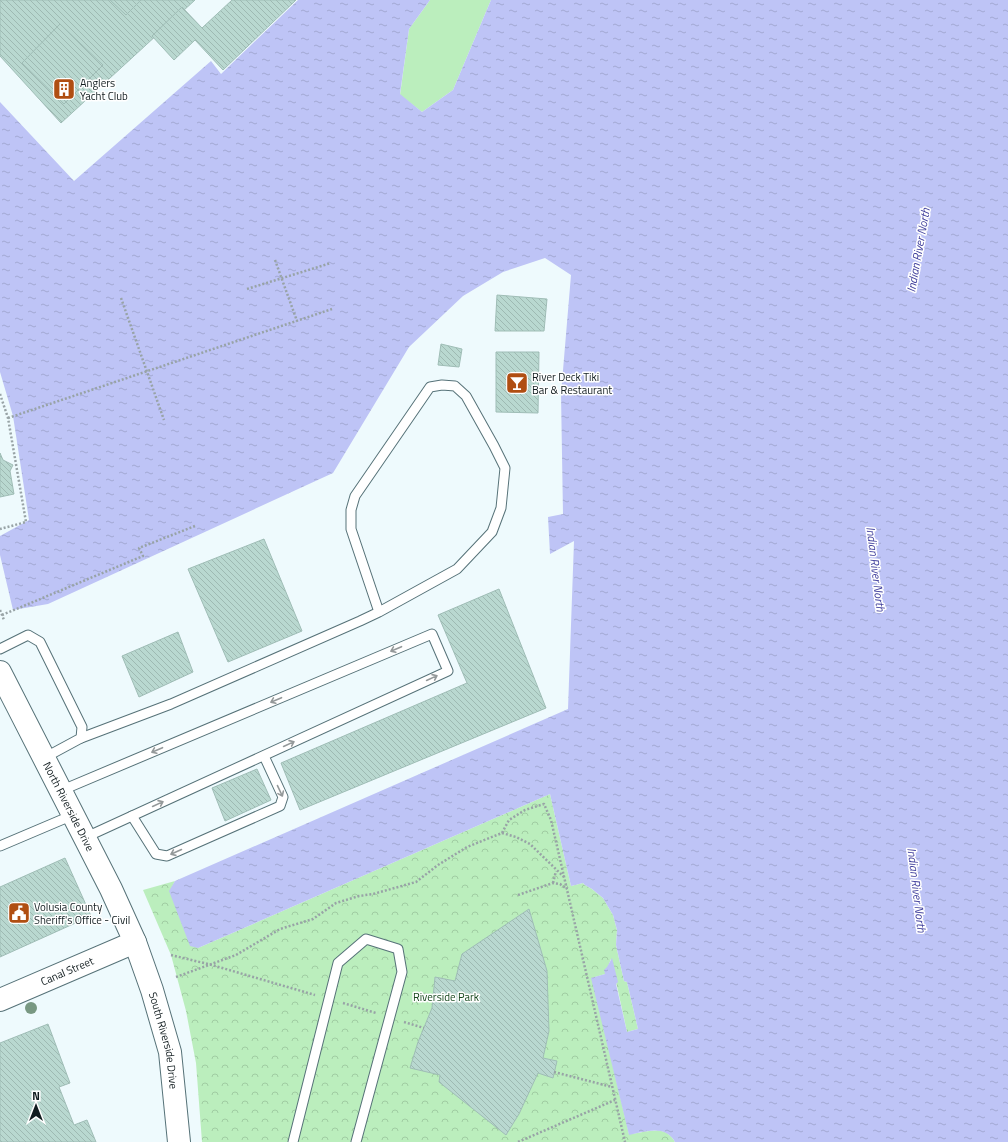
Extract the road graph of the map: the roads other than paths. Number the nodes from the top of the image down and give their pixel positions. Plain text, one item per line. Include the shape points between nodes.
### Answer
1 (379, 612) junction
2 (0, 648) edge
3 (0, 672) edge
4 (81, 738) junction
5 (264, 756) junction
6 (44, 758) junction
7 (60, 791) junction
8 (73, 815) junction
9 (132, 816) junction
10 (84, 838) junction
11 (0, 846) edge
12 (135, 942) junction
13 (0, 1000) edge
14 (179, 1142) edge
15 (293, 1142) edge
16 (356, 1142) edge

1 - 1 lane via 457,569 492,532 500,508 505,468 466,396 455,386 430,387 355,496 351,510 351,529
1 - 4 lane via 171,704
2 - 4 lane via 28,635 40,642 82,727
3 - 6 main road, North Riverside Drive
4 - 6 lane
5 -> 7 lane via 448,671 432,634
9 -> 5 lane
5 -> 9 lane via 283,797 280,806 167,856 156,854
6 - 7 main road, North Riverside Drive
7 - 8 main road, North Riverside Drive
8 - 10 main road, North Riverside Drive
8 - 11 lane
9 - 10 lane
10 - 12 main road, North Riverside Drive
12 - 13 main road, Canal Street
12 - 14 main road, South Riverside Drive via 170,1052
15 - 16 lane via 338,963 366,939 398,949 402,972

